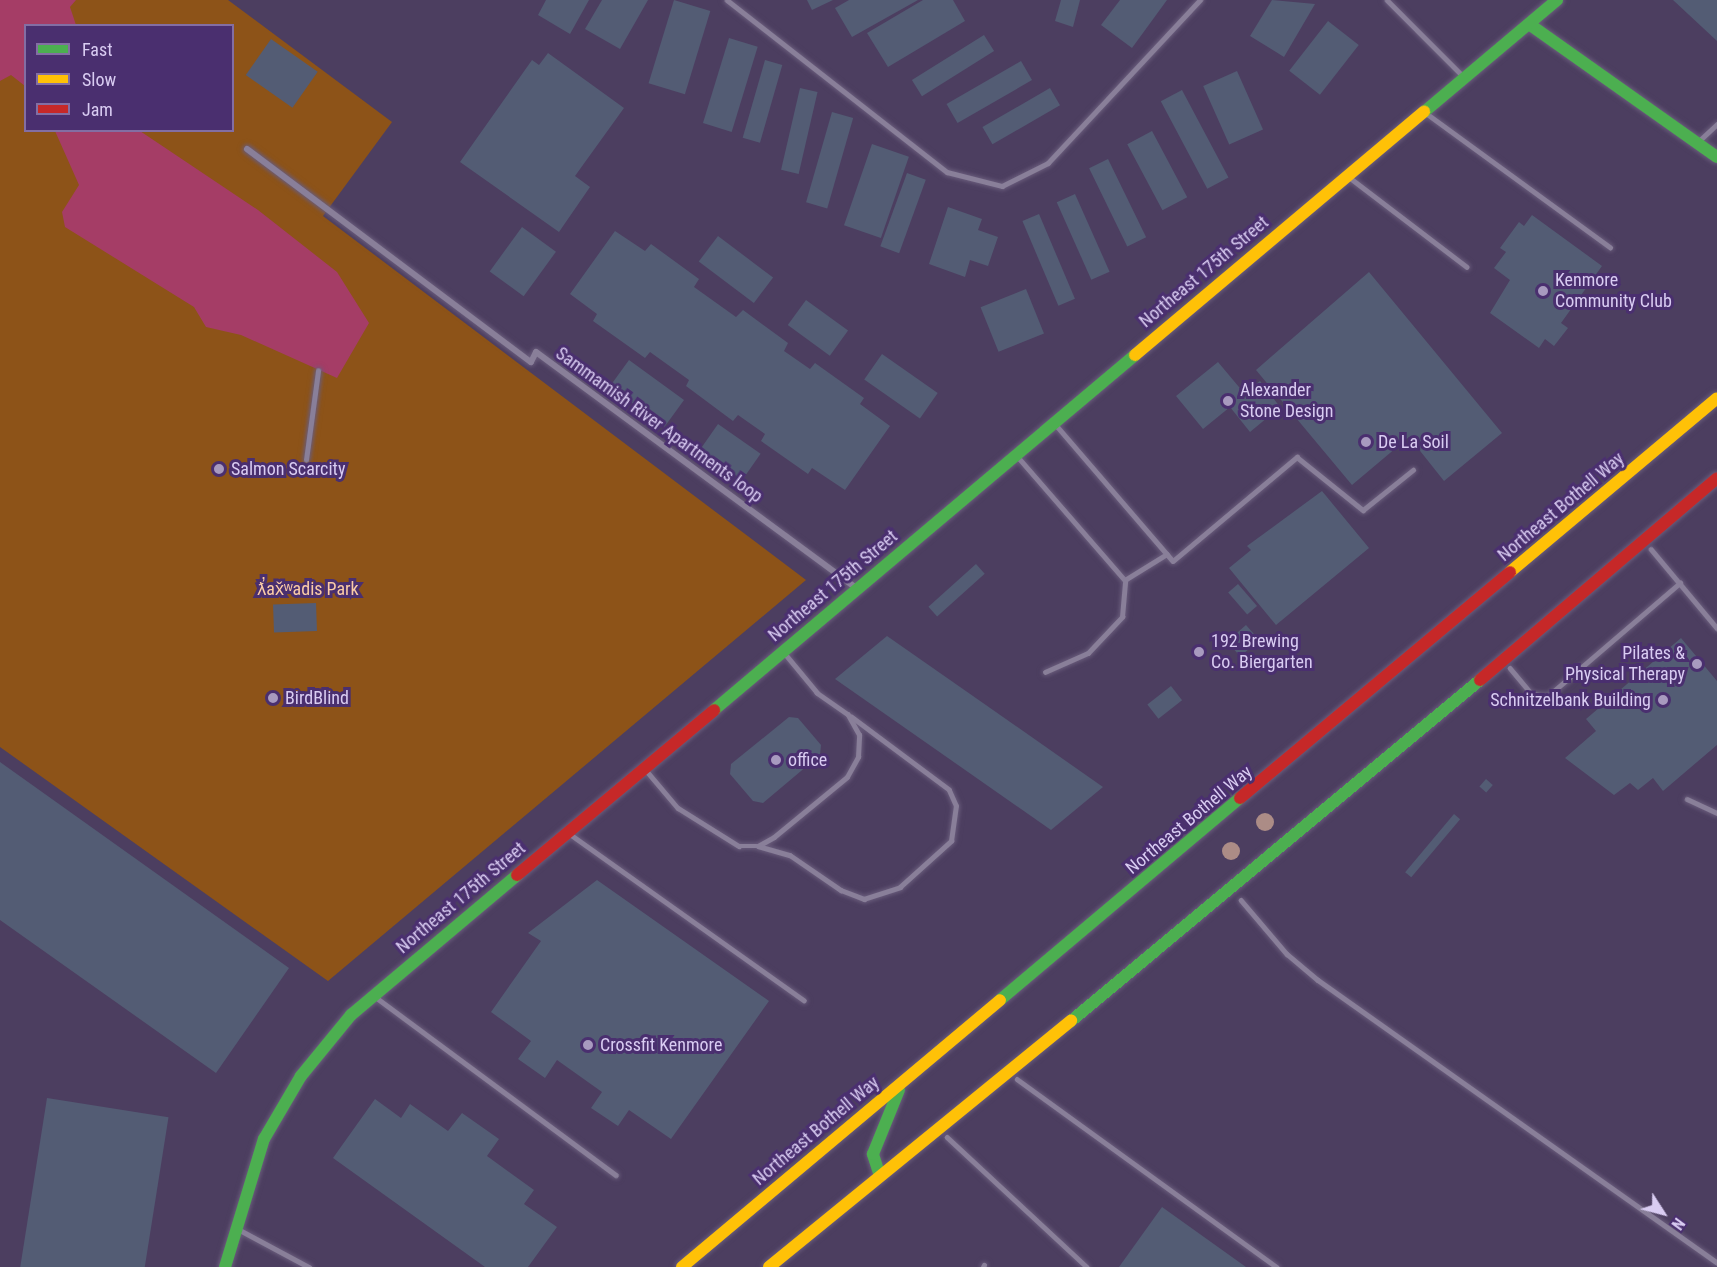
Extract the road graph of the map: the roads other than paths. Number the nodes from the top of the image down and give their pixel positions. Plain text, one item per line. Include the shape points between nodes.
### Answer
1 (727, 0) edge
2 (1200, 0) edge
3 (1386, 0) edge
4 (1557, 0) edge
5 (1529, 24) junction
6 (1464, 77) junction
7 (1424, 111) junction
8 (1717, 124) edge
9 (1697, 143) junction
10 (247, 149) dead end
11 (1717, 157) edge
12 (1347, 176) junction
13 (1610, 247) dead end
14 (1467, 267) dead end
15 (318, 371) dead end
16 (1717, 398) edge
17 (1054, 423) junction
18 (1016, 455) junction
19 (306, 460) dead end
20 (1413, 470) dead end
21 (1717, 478) edge
22 (1643, 540) junction
23 (1167, 554) junction
24 (1125, 580) junction
25 (1680, 583) junction
26 (857, 589) junction
27 (1717, 628) edge
28 (783, 652) junction
29 (1503, 660) junction
30 (1045, 672) dead end
31 (848, 715) junction
32 (645, 768) junction
33 (1687, 799) dead end
34 (1717, 813) edge
35 (568, 832) junction
36 (758, 846) junction
37 (1232, 890) junction
38 (374, 996) junction
39 (804, 1000) dead end
40 (1007, 1071) junction
41 (902, 1083) junction
42 (937, 1127) junction
43 (879, 1173) junction
44 (616, 1175) dead end
45 (235, 1227) junction
46 (1717, 1262) edge
47 (225, 1267) edge
48 (309, 1267) edge
49 (682, 1267) edge
50 (769, 1267) edge
51 (1087, 1267) edge
52 (1277, 1267) edge

1 - 2 lane via 947,172 1002,186 1048,163
3 - 6 lane
4 - 5 main road, Northeast 175th Street
5 - 6 main road, Northeast 175th Street
5 - 9 main road
6 - 7 main road, Northeast 175th Street
7 - 12 main road, Northeast 175th Street
7 - 13 lane
8 - 9 lane
9 - 11 main road
10 - 26 street, Sammamish River Apartments loop via 531,362 536,352
12 - 14 lane
12 - 17 main road, Northeast 175th Street
15 - 19 lane
16 - 41 main road, Northeast Bothell Way
17 - 18 main road, Northeast 175th Street
17 - 23 lane
18 - 24 lane
18 - 26 main road, Northeast 175th Street
20 - 23 lane via 1363,510 1297,457 1173,561
21 - 22 main road
22 - 25 lane
22 - 29 main road
23 - 24 lane
24 - 30 lane via 1122,617 1088,653
25 - 27 lane
25 - 29 lane via 1548,696 1533,694
26 - 28 main road, Northeast 175th Street
28 - 31 lane via 817,693
28 - 32 main road, Northeast 175th Street
29 - 37 main road
31 - 36 lane via 858,746 847,777
31 - 36 lane via 950,790 956,806 951,841 900,888 871,898 852,896 790,855
32 - 35 main road, Northeast 175th Street
32 - 36 lane via 678,808 723,840
33 - 34 lane
35 - 38 main road, Northeast 175th Street
35 - 39 lane
37 - 40 main road
37 - 46 lane via 1287,954 1318,980
38 - 44 lane
38 - 45 main road, Northeast 175th Street via 301,1076 264,1139
40 - 42 main road
40 - 52 lane
41 - 43 main road via 873,1154
41 - 49 main road, Northeast Bothell Way
42 - 43 main road
42 - 51 lane
43 - 50 main road
45 - 47 main road, Northeast 175th Street
45 - 48 lane

